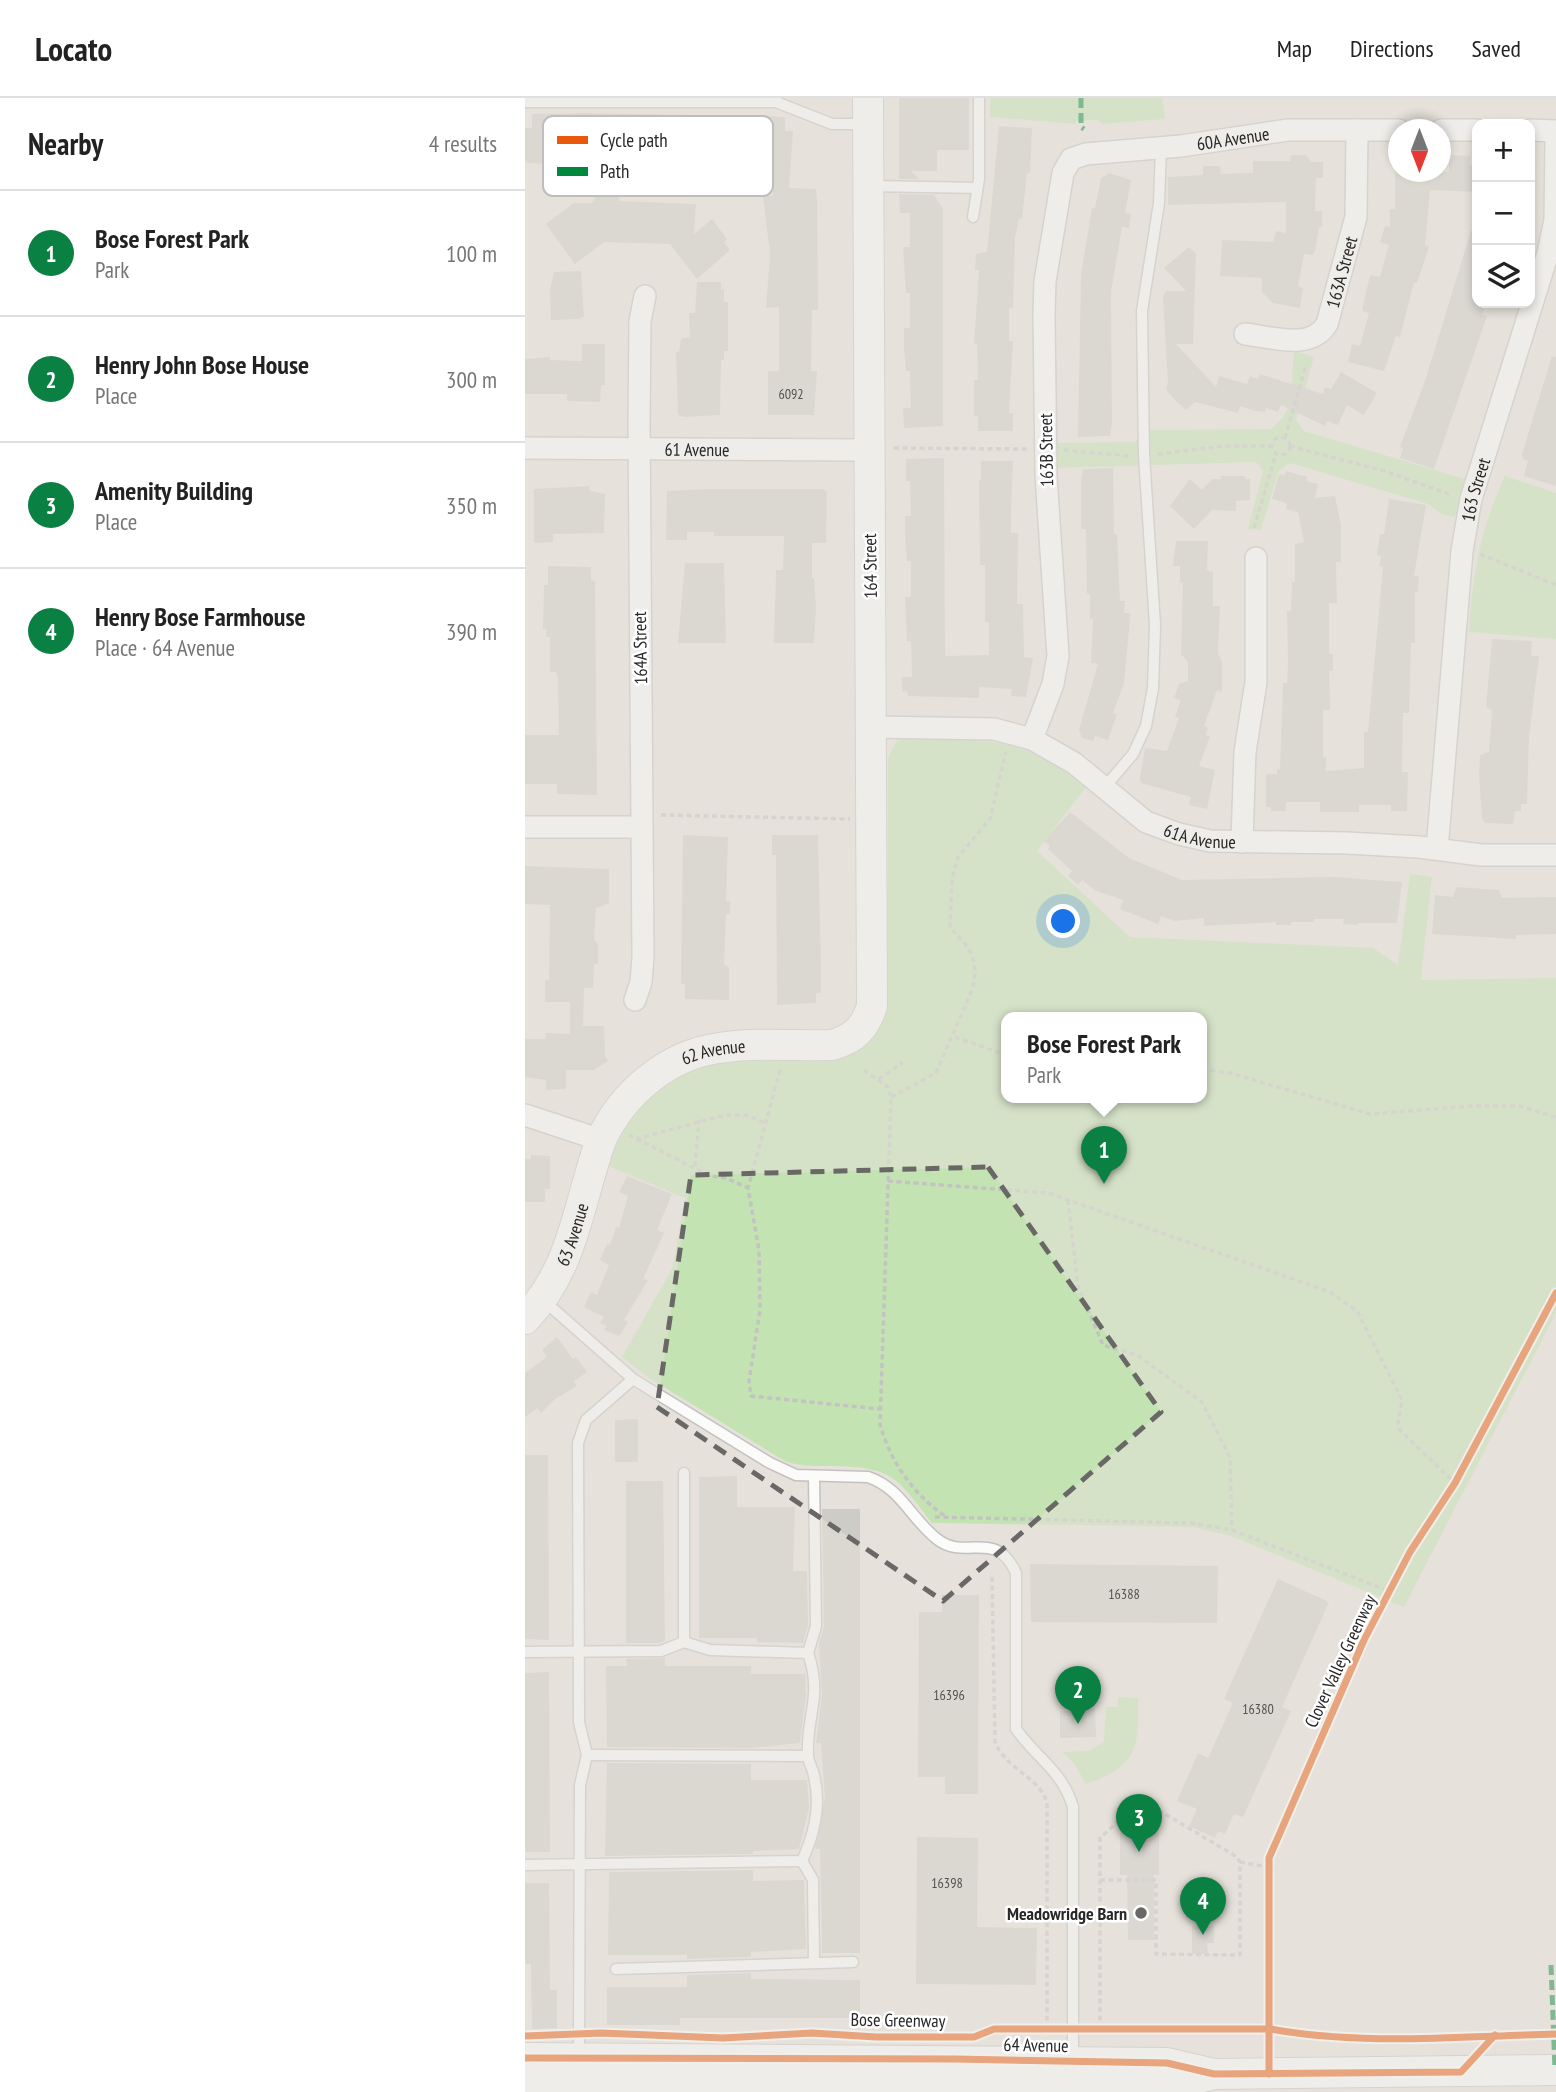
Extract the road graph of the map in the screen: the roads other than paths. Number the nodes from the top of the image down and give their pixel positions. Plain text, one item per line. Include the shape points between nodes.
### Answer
1 (979, 98) edge
2 (635, 100) edge
3 (776, 100) edge
4 (525, 102) edge
5 (868, 111) edge
6 (1357, 130) junction
7 (1388, 130) edge
8 (1451, 130) edge
9 (1472, 130) edge
10 (1535, 130) edge
11 (1556, 131) edge
12 (1556, 139) edge
13 (1161, 147) junction
14 (1071, 159) joint
15 (868, 186) junction
16 (977, 188) junction
17 (973, 217) dead end
18 (645, 296) dead end
19 (1245, 334) dead end
20 (525, 448) edge
21 (639, 448) junction
22 (881, 449) junction
23 (1256, 558) dead end
24 (873, 727) junction
25 (1032, 739) junction
26 (1104, 788) junction
27 (642, 821) junction
28 (525, 827) edge
29 (1242, 842) junction
30 (1437, 849) junction
31 (1556, 855) edge
32 (635, 1000) dead end
33 (860, 1030) joint
34 (525, 1115) edge
35 (611, 1135) junction
36 (534, 1310) edge
37 (633, 1379) junction
38 (684, 1473) dead end
39 (814, 1477) junction
40 (684, 1642) junction
41 (579, 1651) junction
42 (525, 1652) edge
43 (808, 1653) junction
44 (587, 1755) junction
45 (808, 1756) junction
46 (802, 1861) junction
47 (580, 1863) junction
48 (525, 1865) edge
49 (814, 1961) junction
50 (853, 1962) dead end
51 (615, 1969) dead end
52 (525, 2058) edge
53 (579, 2058) junction
54 (1073, 2061) junction
55 (1556, 2070) edge
56 (525, 2073) edge
57 (1214, 2074) junction
58 (877, 2084) edge
59 (525, 2085) edge

1 - 16 lane
2 - 3 lane
2 - 4 lane
3 - 5 lane via 832,124
5 - 15 main road, 164 Street
6 - 7 street, 60A Avenue
6 - 13 street, 60A Avenue via 1288,130
6 - 19 street, 163A Street via 1356,217 1327,324 1320,336 1305,341
8 - 9 street
10 - 11 street
12 - 30 street, 163 Street via 1555,220 1548,253 1471,499 1462,551
13 - 14 street, 60A Avenue
13 - 26 lane via 1159,203 1142,311 1144,455 1155,625 1153,688 1146,726 1133,754
14 - 25 street, 163B Street via 1063,173 1044,314 1046,476 1058,656 1053,684
15 - 16 lane
15 - 22 main road, 164 Street
16 - 17 lane
18 - 21 street, 164A Street via 640,321
20 - 21 street, 61 Avenue
21 - 22 street, 61 Avenue
21 - 27 street, 164A Street
22 - 24 main road, 164 Street
23 - 29 street via 1256,682 1245,752
24 - 25 street, 61A Avenue via 994,729
24 - 33 main road, 164 Street via 872,997
25 - 26 street, 61A Avenue via 1075,763
26 - 29 street, 61A Avenue via 1146,822 1210,841
27 - 28 street
27 - 32 street, 164A Street via 643,957
29 - 30 street, 61A Avenue
30 - 31 street, 61A Avenue via 1481,855
33 - 35 main road, 62 Avenue via 832,1045 719,1048 679,1060 638,1088 609,1123
34 - 35 street
35 - 36 main road, 63 Avenue via 566,1261
36 - 37 lane
37 - 39 lane via 770,1463 796,1475
37 - 41 lane via 586,1420 581,1431
38 - 40 lane
39 - 43 lane via 815,1626
39 - 54 lane via 879,1481 892,1489 938,1540 959,1547 994,1547 1009,1557 1016,1573 1016,1729 1067,1787 1073,1807
40 - 41 lane via 661,1651
40 - 43 lane via 710,1650
41 - 42 lane
41 - 44 lane via 579,1722
43 - 45 lane via 815,1703
44 - 45 lane
44 - 47 lane via 580,1785
45 - 46 lane via 815,1778 815,1820
46 - 47 lane
46 - 49 lane via 813,1880
47 - 48 lane
47 - 53 lane
49 - 50 lane
49 - 51 lane
52 - 53 main road, 64 Avenue
53 - 54 main road, 64 Avenue
53 - 56 main road
54 - 57 main road, 64 Avenue via 1167,2063
54 - 58 main road via 1071,2069 1060,2074
55 - 57 main road, 64 Avenue
57 - 58 main road, 64 Avenue via 1164,2087
58 - 59 main road via 838,2074 799,2087

